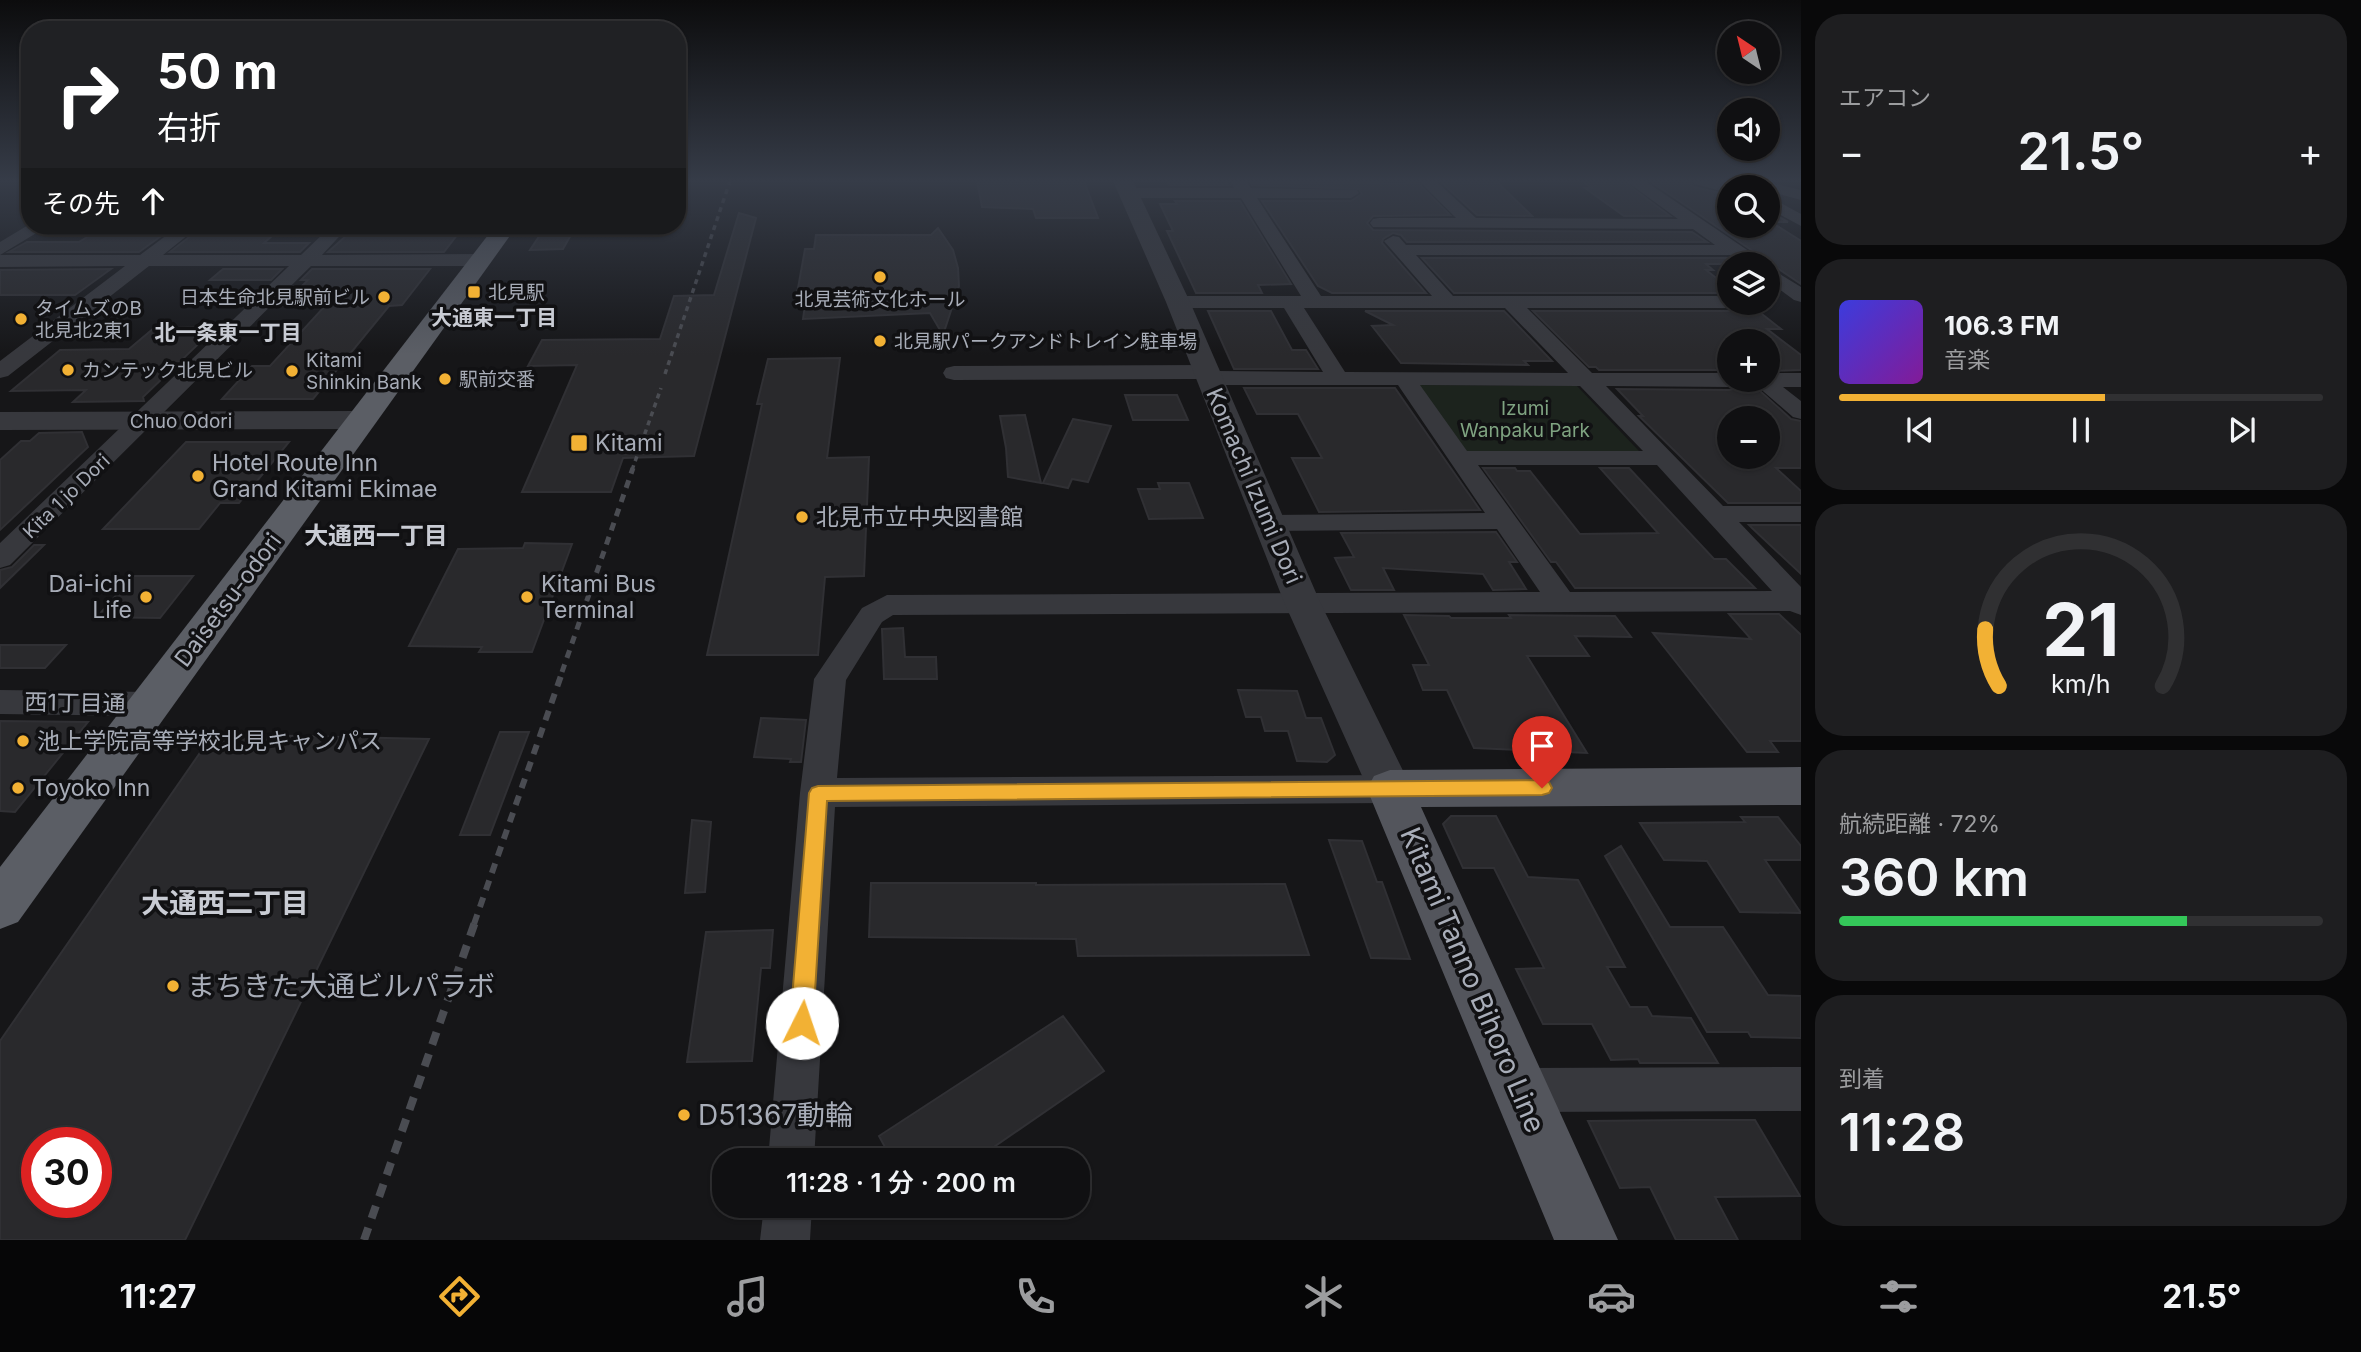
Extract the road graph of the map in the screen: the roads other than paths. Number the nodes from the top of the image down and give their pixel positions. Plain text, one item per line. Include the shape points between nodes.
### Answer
1 (18, 239) edge
2 (173, 239) edge
3 (328, 239) edge
4 (497, 239) edge
5 (1149, 239) edge
6 (1275, 239) edge
7 (1391, 239) edge
8 (1718, 239) edge
9 (0, 250) edge
10 (1401, 250) junction
11 (1735, 250) junction
12 (1738, 252) edge
13 (144, 260) junction
14 (481, 260) junction
15 (0, 261) edge
16 (305, 261) junction
17 (1780, 281) edge
18 (1801, 296) edge
19 (1447, 301) junction
20 (1178, 302) junction
21 (1290, 302) junction
22 (1315, 302) junction
23 (1510, 302) junction
24 (1717, 302) edge
25 (1780, 302) edge
26 (1801, 302) edge
27 (0, 371) edge
28 (954, 373) dead end
29 (1207, 375) junction
30 (1339, 379) junction
31 (1405, 380) junction
32 (1586, 380) junction
33 (1717, 380) edge
34 (1780, 380) edge
35 (1801, 380) edge
36 (1777, 392) edge
37 (1801, 412) edge
38 (362, 420) junction
39 (0, 421) edge
40 (143, 422) junction
41 (1461, 458) junction
42 (1664, 458) junction
43 (1717, 514) junction
44 (1801, 514) edge
45 (1506, 521) junction
46 (1270, 523) junction
47 (0, 559) edge
48 (1561, 601) junction
49 (1302, 602) junction
50 (1799, 603) edge
51 (0, 702) edge
52 (150, 704) junction
53 (1801, 786) edge
54 (1390, 789) junction
55 (818, 793) junction
56 (0, 906) edge
57 (1801, 1089) edge
58 (1520, 1090) junction
59 (792, 1148) edge
60 (787, 1218) edge
61 (785, 1240) edge
62 (1586, 1240) edge

1 - 9 street
2 - 13 street
3 - 16 street, Kita 1 jo Dori
4 - 14 highway, Daisetsu-odori
5 - 20 street, Komachi Izumi Dori
6 - 22 street
7 - 10 street
8 - 11 street
10 - 11 street
10 - 19 street
11 - 12 street
13 - 15 street
13 - 16 street
13 - 27 street
14 - 16 street
14 - 38 highway, Daisetsu-odori
16 - 40 street, Kita 1 jo Dori
17 - 18 street
19 - 22 street
19 - 23 street
20 - 21 street
20 - 29 street, Komachi Izumi Dori
21 - 22 street
21 - 30 street
23 - 24 street
23 - 32 street
25 - 26 street
28 - 29 street
29 - 30 street
29 - 46 street, Komachi Izumi Dori
30 - 31 street
31 - 32 street
31 - 41 street
32 - 33 street
32 - 42 street
34 - 35 street
36 - 37 street
38 - 40 street, Chuo Odori
38 - 52 highway, Daisetsu-odori
39 - 40 street, Chuo Odori
40 - 47 street, Kita 1 jo Dori
41 - 42 street
41 - 45 street
42 - 43 street
43 - 44 street
43 - 50 street
45 - 46 street
45 - 48 street
46 - 49 street, Komachi Izumi Dori
48 - 49 street
48 - 50 street
49 - 54 street, Komachi Izumi Dori
49 - 55 street via 887,605 872,615 830,679
51 - 52 street, 西1丁目通
52 - 56 highway, Daisetsu-odori
53 - 54 main road, Kitami Tanno Bihoro Line
54 - 55 street
54 - 58 main road, Kitami Tanno Bihoro Line
55 - 59 street
57 - 58 street
58 - 62 main road, Kitami Tanno Bihoro Line
60 - 61 street

